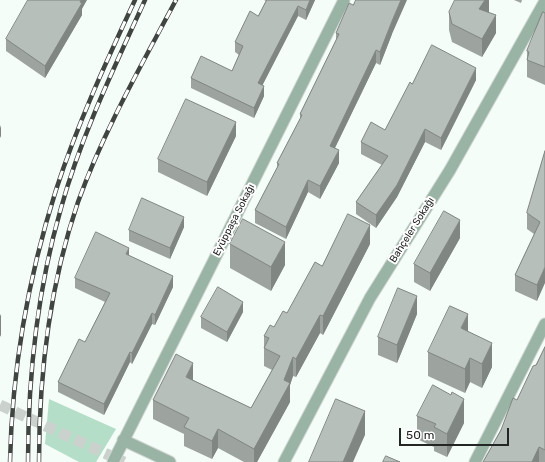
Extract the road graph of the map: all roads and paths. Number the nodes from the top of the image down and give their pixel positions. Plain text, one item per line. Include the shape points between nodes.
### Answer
1 (344, 0) edge
2 (545, 1) edge
3 (545, 324) edge
4 (123, 440) junction
5 (113, 462) edge
6 (170, 462) edge
7 (284, 462) edge
8 (475, 462) edge

1 - 4 street, Eyüppaşa Sokağı
2 - 7 street, Bahçeler Sokağı via 450,170 367,303
3 - 8 street
4 - 5 street, Eyüppaşa Sokağı
4 - 6 street

